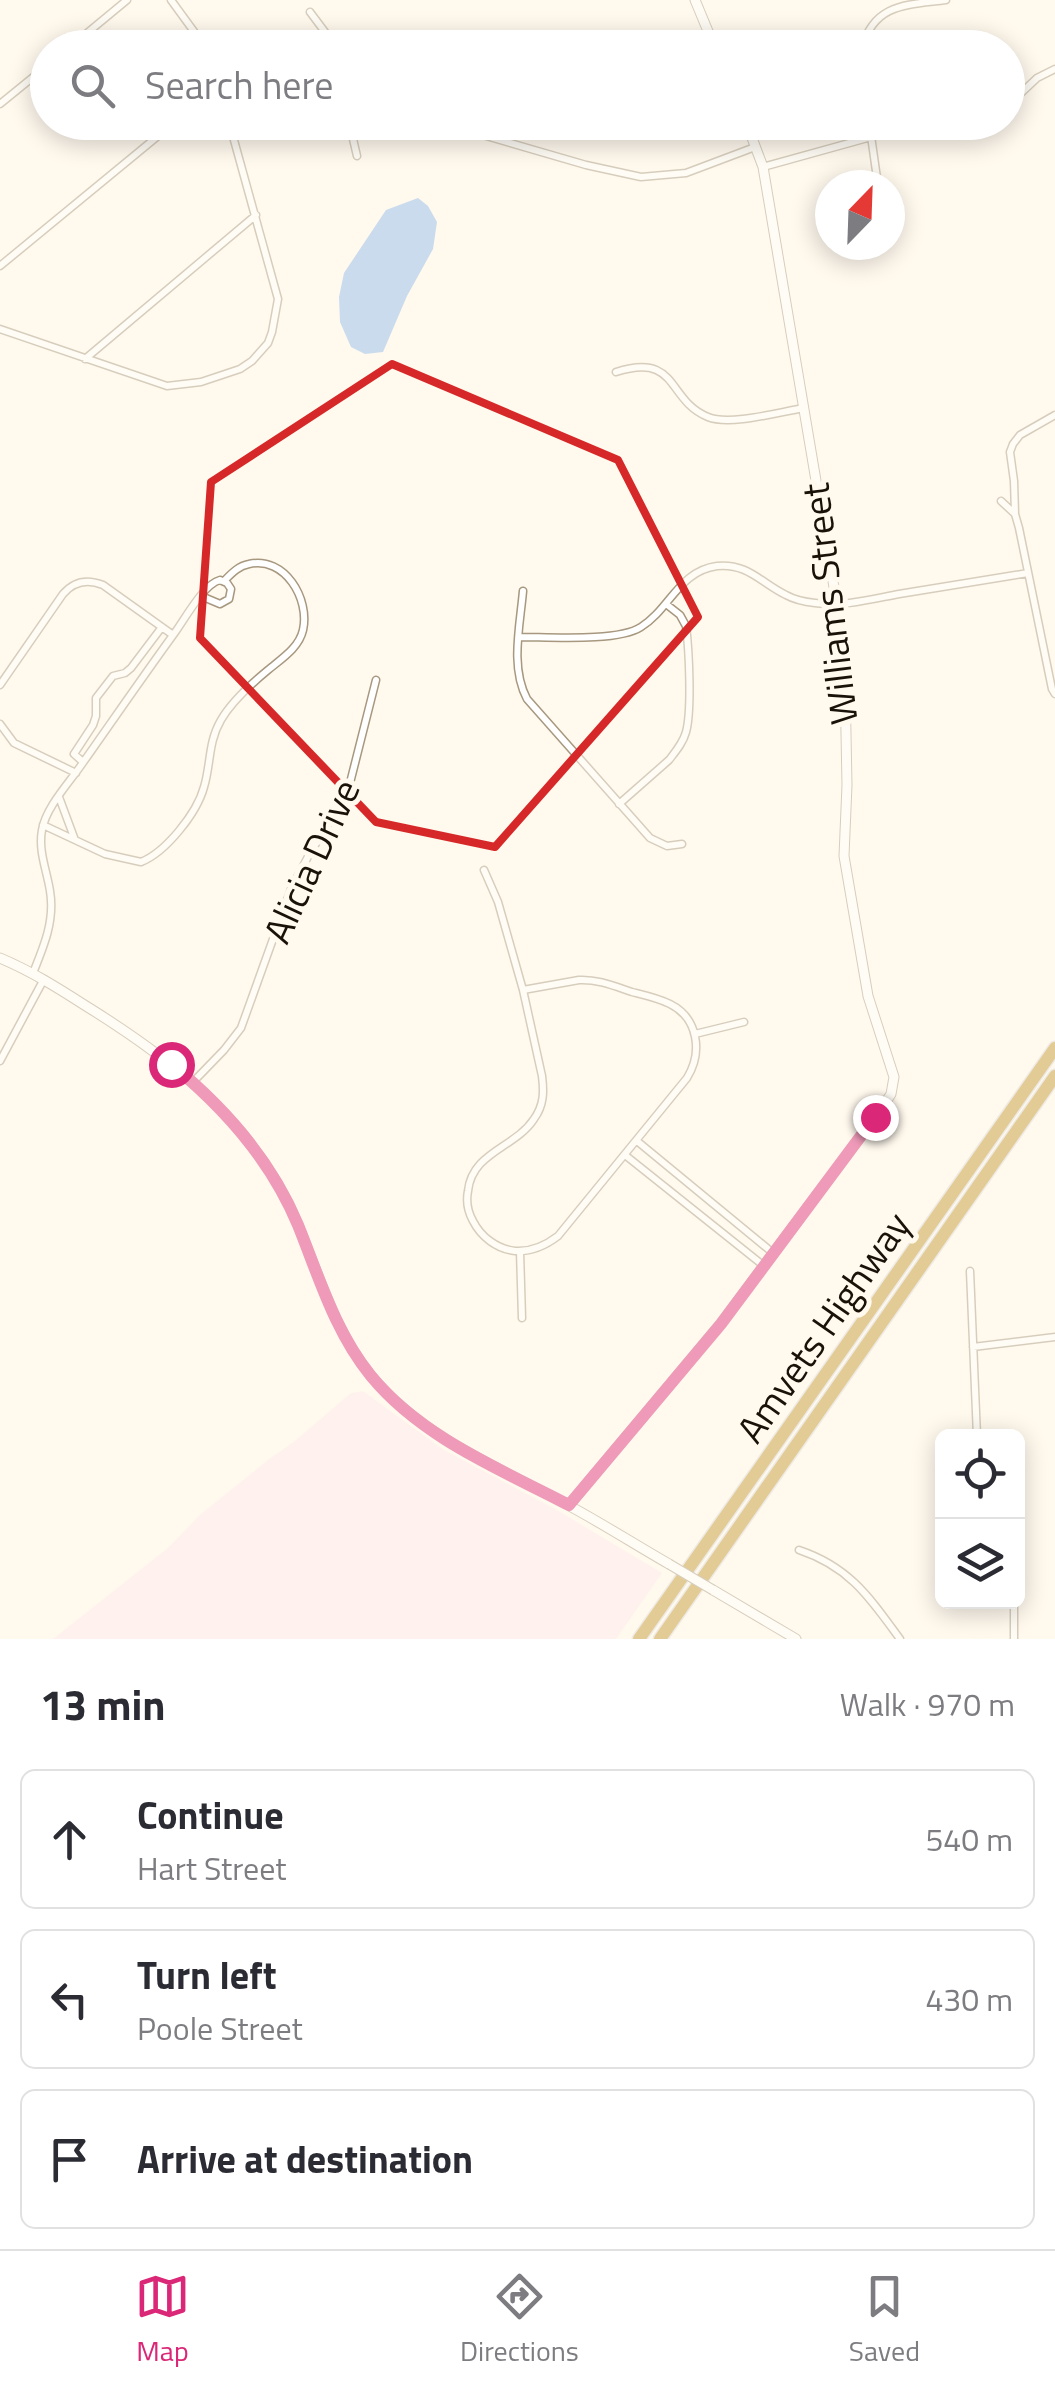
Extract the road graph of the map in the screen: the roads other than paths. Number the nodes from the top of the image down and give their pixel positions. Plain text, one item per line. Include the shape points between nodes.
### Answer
1 (127, 0) edge
2 (171, 0) edge
3 (695, 0) edge
4 (946, 0) edge
5 (310, 12) dead end
6 (91, 30) edge
7 (193, 30) edge
8 (324, 30) edge
9 (708, 30) edge
10 (870, 30) edge
11 (1055, 69) edge
12 (30, 80) edge
13 (1025, 89) edge
14 (0, 104) edge
15 (153, 140) edge
16 (234, 140) edge
17 (353, 140) edge
18 (500, 140) edge
19 (752, 140) edge
20 (860, 140) edge
21 (871, 140) edge
22 (755, 147) junction
23 (357, 156) dead end
24 (762, 167) junction
25 (876, 170) edge
26 (256, 216) junction
27 (0, 266) edge
28 (0, 329) edge
29 (85, 358) junction
30 (616, 372) dead end
31 (804, 408) junction
32 (1055, 415) edge
33 (1001, 501) dead end
34 (1015, 514) junction
35 (1028, 574) junction
36 (224, 581) junction
37 (523, 591) dead end
38 (201, 596) junction
39 (666, 604) junction
40 (837, 605) junction
41 (162, 626) junction
42 (173, 635) junction
43 (520, 638) junction
44 (376, 680) dead end
45 (0, 685) edge
46 (1055, 694) edge
47 (0, 724) edge
48 (83, 762) junction
49 (76, 773) junction
50 (59, 797) junction
51 (618, 804) junction
52 (43, 825) junction
53 (75, 841) junction
54 (682, 844) dead end
55 (484, 870) dead end
56 (0, 958) edge
57 (33, 973) junction
58 (44, 979) junction
59 (523, 990) junction
60 (744, 1022) dead end
61 (695, 1034) junction
62 (1055, 1048) edge
63 (0, 1061) edge
64 (1055, 1076) edge
65 (193, 1082) junction
66 (637, 1141) junction
67 (625, 1155) junction
68 (520, 1251) junction
69 (774, 1253) junction
70 (764, 1266) junction
71 (970, 1271) dead end
72 (522, 1318) dead end
73 (1055, 1337) edge
74 (973, 1346) junction
75 (976, 1429) edge
76 (569, 1505) junction
77 (799, 1550) dead end
78 (1014, 1609) edge
79 (639, 1639) edge
80 (660, 1639) edge
81 (796, 1639) edge
82 (900, 1639) edge
83 (1014, 1639) edge

1 - 6 street
2 - 7 street
3 - 9 street
4 - 10 street via 886,11
5 - 8 street
11 - 13 street
12 - 14 street
15 - 27 street
16 - 26 street
17 - 23 street
18 - 22 street via 655,178
19 - 22 street, Williams Street
20 - 24 street
21 - 25 street
22 - 24 street, Williams Street
24 - 31 street, Williams Street
26 - 29 street
26 - 29 street via 278,299 268,343 252,361 178,386
28 - 29 street
30 - 31 street via 653,368 712,418
31 - 40 street, Williams Street
32 - 34 street via 1013,444
33 - 34 street
34 - 35 street
35 - 40 street
35 - 46 street
36 - 38 street via 212,582
36 - 38 street via 231,592 224,603
36 - 53 street via 250,563 282,572 301,600 300,640 224,714 197,805 159,851 134,862
37 - 43 street
38 - 42 street
39 - 40 street via 695,574 726,566 750,571 795,599
39 - 43 street via 630,633
39 - 51 street via 686,626 686,732 669,760
40 - 69 street, Williams Street via 845,682 846,872 893,1087
41 - 42 street
41 - 45 street via 103,584 73,584
41 - 48 street via 131,668 113,676 96,698 93,725 74,754
42 - 48 street
43 - 51 street via 518,676 527,699
44 - 65 street, Alicia Drive via 350,784 290,889 240,1028
47 - 49 street via 14,743
48 - 49 street
49 - 50 street
50 - 52 street
50 - 53 street
51 - 54 street via 654,842
52 - 53 street
52 - 57 street via 51,916
55 - 59 street
56 - 57 street
57 - 58 street
58 - 63 street
58 - 65 street
59 - 61 street via 598,981 672,1005
59 - 68 street via 542,1103 526,1128 481,1162 467,1196 482,1234
60 - 61 street
61 - 66 street via 690,1073
62 - 79 highway, Amvets Highway
64 - 80 highway, Amvets Highway
65 - 76 street via 236,1125 277,1182 347,1341 378,1384 438,1434
66 - 67 street
66 - 69 street
67 - 68 street via 558,1236
67 - 70 street
68 - 72 street
69 - 70 street
70 - 76 street
71 - 74 street
73 - 74 street
74 - 75 street
76 - 81 street, bridge
77 - 82 street via 850,1577
78 - 83 street

